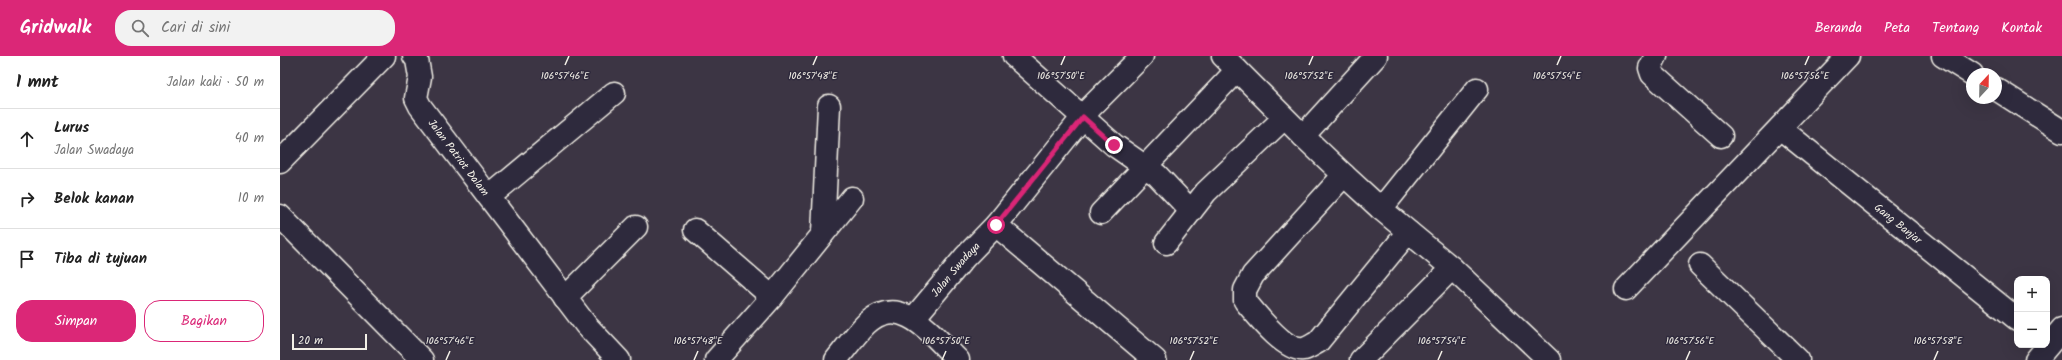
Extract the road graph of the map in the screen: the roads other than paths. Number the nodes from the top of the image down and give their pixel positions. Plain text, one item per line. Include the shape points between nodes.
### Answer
1 (384, 56) edge
2 (414, 56) edge
3 (1014, 56) edge
4 (1142, 56) edge
5 (1376, 56) edge
6 (1656, 56) edge
7 (1848, 56) edge
8 (1943, 56) edge
9 (1230, 63) edge
10 (1966, 70) edge
11 (1477, 89) dead end
12 (614, 93) dead end
13 (2002, 93) edge
14 (829, 106) dead end
15 (1083, 117) junction
16 (1284, 118) junction
17 (1780, 128) junction
18 (2062, 131) edge
19 (1303, 136) junction
20 (1721, 136) dead end
21 (280, 162) edge
22 (1144, 166) junction
23 (1344, 175) junction
24 (489, 197) junction
25 (852, 198) dead end
26 (1381, 209) junction
27 (1191, 211) junction
28 (1101, 213) dead end
29 (280, 216) edge
30 (996, 225) junction
31 (636, 228) dead end
32 (695, 230) dead end
33 (1408, 232) junction
34 (823, 233) junction
35 (1166, 243) dead end
36 (1700, 265) dead end
37 (1452, 268) junction
38 (1626, 290) dead end
39 (772, 297) junction
40 (565, 298) junction
41 (2014, 317) edge
42 (914, 318) junction
43 (1366, 358) edge
44 (422, 360) edge
45 (619, 360) edge
46 (716, 360) edge
47 (836, 360) edge
48 (958, 360) edge
49 (1155, 360) edge
50 (1549, 360) edge
51 (1798, 360) edge

1 - 21 street
2 - 24 street, Jalan Patriot Dalam via 420,77 416,98 420,106
3 - 15 street
4 - 15 street, Jalan Swadaya
5 - 19 street
6 - 20 street via 1650,68 1652,74
7 - 17 street
8 - 10 street
9 - 16 street
9 - 22 street
11 - 26 street
12 - 24 street
13 - 18 street
14 - 34 street
15 - 22 street via 1114,145
15 - 30 street, Jalan Swadaya
16 - 19 street
16 - 27 street via 1206,192
17 - 38 street
17 - 41 street, Gang Banjar
19 - 23 street
22 - 27 street via 1157,175
22 - 28 street
23 - 26 street
23 - 33 street via 1253,276 1245,290 1245,301 1281,340 1292,347 1304,349 1318,342
24 - 40 street, Jalan Patriot Dalam
25 - 34 street
26 - 33 street
27 - 35 street
29 - 44 street
30 - 42 street, Jalan Swadaya via 965,257
30 - 49 street
31 - 40 street
32 - 39 street
33 - 37 street
34 - 39 street
36 - 51 street
37 - 43 street
37 - 50 street
39 - 46 street
40 - 45 street, Jalan Patriot Dalam
42 - 47 street via 898,312 881,313 866,324
42 - 48 street

